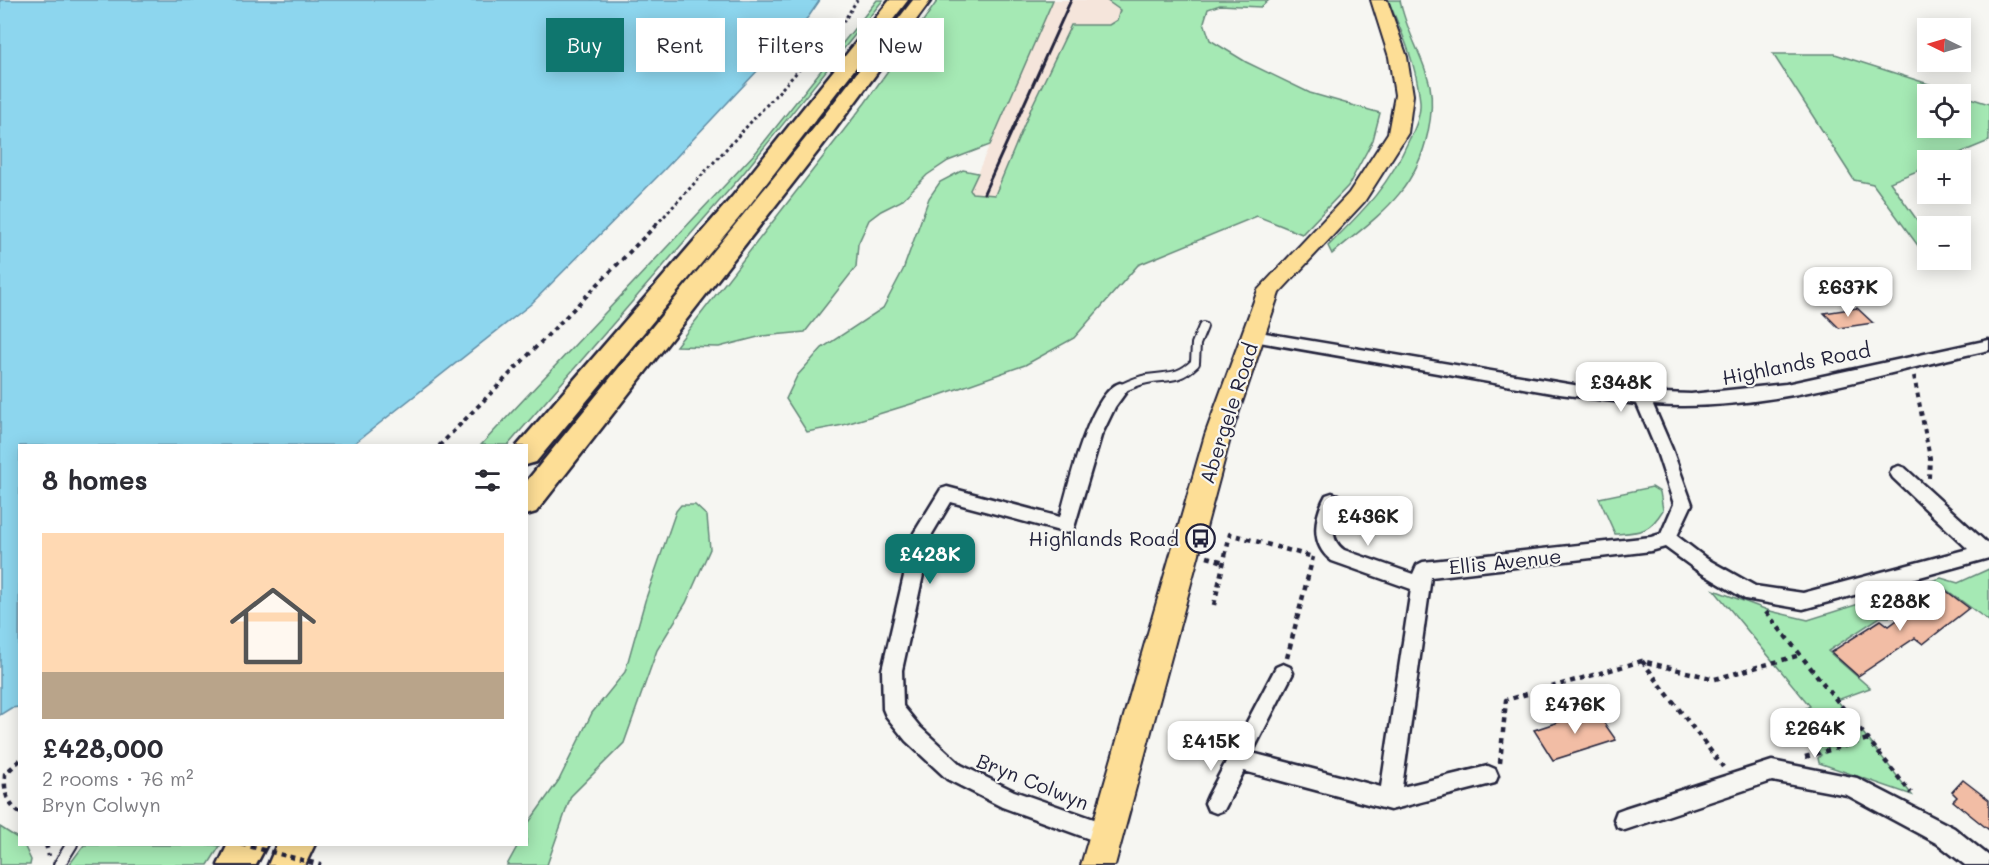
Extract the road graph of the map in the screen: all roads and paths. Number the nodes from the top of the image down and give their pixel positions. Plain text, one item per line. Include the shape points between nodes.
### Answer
1 (857, 0) edge
2 (899, 0) edge
3 (922, 0) edge
4 (1378, 0) edge
5 (1203, 327) dead end
6 (1252, 336) junction
7 (1989, 345) edge
8 (1910, 361) junction
9 (1120, 388) joint
10 (1642, 398) junction
11 (441, 444) edge
12 (528, 452) edge
13 (1899, 473) dead end
14 (1332, 500) dead end
15 (1928, 500) junction
16 (528, 501) edge
17 (1667, 539) junction
18 (1321, 554) junction
19 (1217, 560) dead end
20 (1224, 562) junction
21 (1421, 584) junction
22 (1752, 593) junction
23 (1214, 605) dead end
24 (1800, 655) junction
25 (1642, 661) junction
26 (1283, 673) joint
27 (1868, 739) junction
28 (1240, 760) junction
29 (18, 762) edge
30 (1772, 771) junction
31 (1488, 776) joint
32 (1735, 782) junction
33 (1912, 795) dead end
34 (1390, 800) junction
35 (1216, 803) dead end
36 (18, 812) edge
37 (1625, 819) dead end
38 (1106, 834) junction
39 (71, 846) edge
40 (248, 846) edge
41 (249, 846) edge
42 (296, 846) edge
43 (58, 865) edge
44 (236, 865) edge
45 (286, 865) edge
46 (321, 865) edge
47 (1098, 865) edge
48 (1983, 865) edge

1 - 11 path via 843,21 668,213
2 - 12 highway via 740,202
3 - 16 highway via 864,80
4 - 6 main road, Abergele Road via 1398,57 1404,95 1398,133 1357,197 1269,290
5 - 9 lane via 1196,343 1196,363 1184,375 1144,380
6 - 10 street, Highlands Road via 1553,387
6 - 38 main road, Abergele Road via 1218,435
7 - 8 street, Highlands Road
8 - 10 street, Highlands Road via 1804,386 1728,398
8 - 15 path via 1930,458
9 - 38 street, Bryn Colwyn via 1107,404 1088,450 1067,526 947,494 923,533 892,670 892,709 954,772 1009,800
10 - 17 street via 1683,504
13 - 15 street
14 - 18 street
15 - 22 street via 1984,552 1803,601
17 - 21 street, Ellis Avenue via 1423,570
17 - 22 street
18 - 20 path via 1230,534
18 - 21 street
18 - 26 path
19 - 20 path
20 - 23 path
21 - 34 street
22 - 24 path
24 - 25 path via 1715,679
24 - 27 path
25 - 31 path via 1506,700 1499,766
25 - 32 path
26 - 28 street
27 - 30 path via 1817,752
27 - 33 path
28 - 34 street
28 - 35 street
29 - 36 path via 5,774 3,793
30 - 32 street
30 - 48 street via 1850,784 1946,836
31 - 34 street
32 - 37 street
38 - 47 main road, Abergele Road
39 - 43 lane
40 - 44 highway
41 - 46 path, bridge
42 - 45 highway

